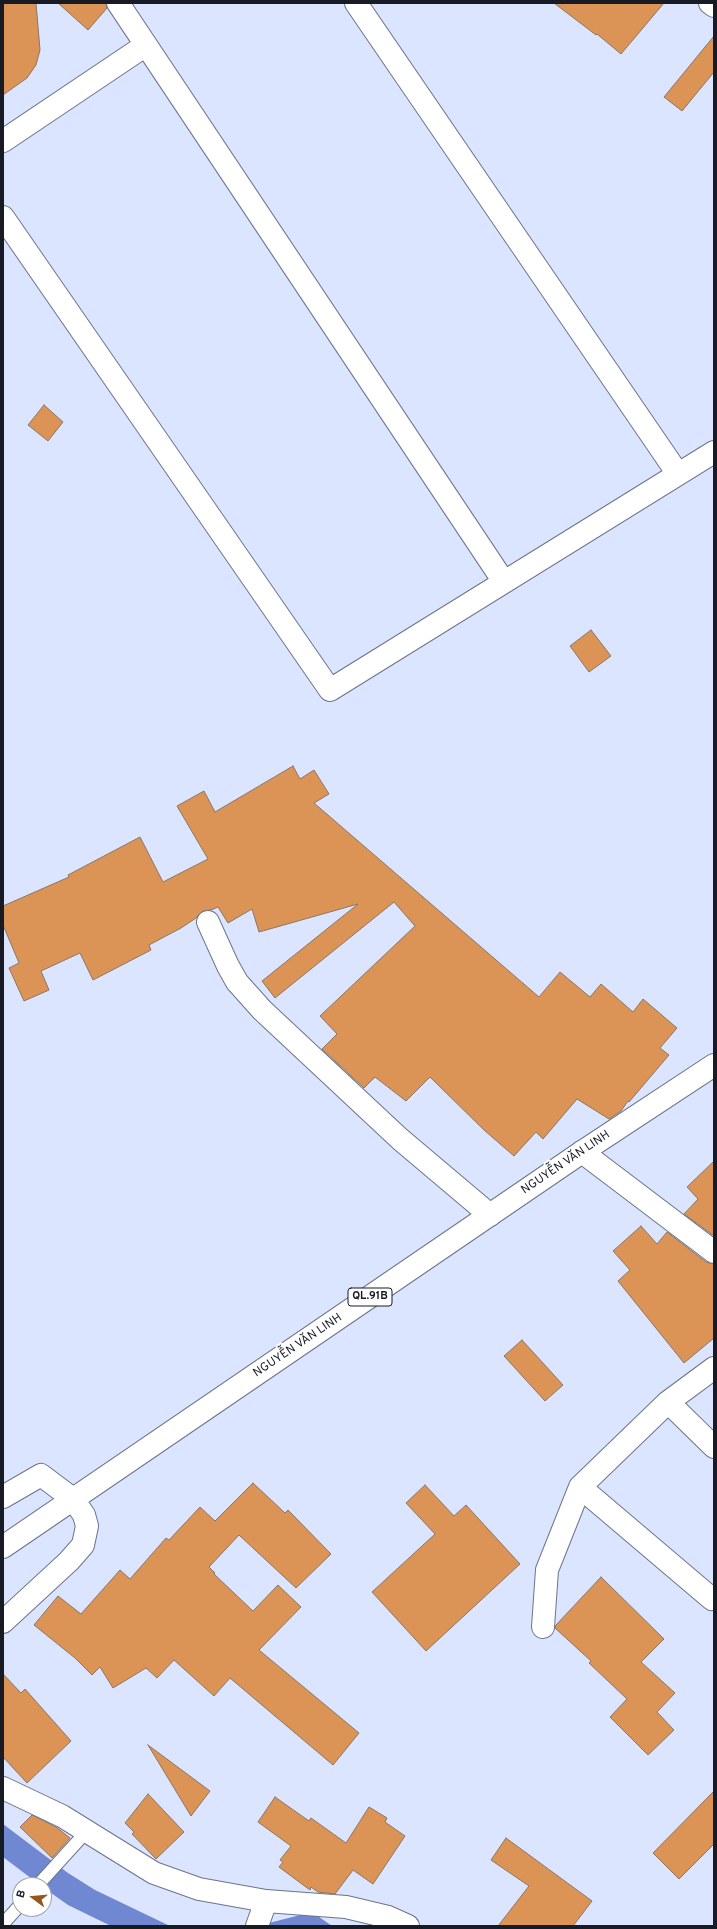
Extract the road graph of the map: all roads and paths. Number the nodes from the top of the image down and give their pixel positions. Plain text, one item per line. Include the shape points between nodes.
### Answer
1 (118, 3) edge
2 (356, 3) edge
3 (710, 3) edge
4 (714, 6) edge
5 (146, 46) junction
6 (3, 141) edge
7 (3, 217) edge
8 (714, 452) edge
9 (678, 474) junction
10 (504, 582) junction
11 (208, 922) dead end
12 (714, 1065) edge
13 (582, 1152) junction
14 (490, 1215) junction
15 (714, 1252) edge
16 (714, 1368) edge
17 (668, 1402) junction
18 (714, 1447) edge
19 (580, 1487) junction
20 (3, 1497) edge
21 (73, 1499) junction
22 (3, 1547) edge
23 (714, 1598) edge
24 (3, 1622) edge
25 (544, 1627) dead end
26 (3, 1788) edge
27 (87, 1831) junction
28 (45, 1877) edge
29 (266, 1901) junction
30 (12, 1914) edge
31 (3, 1924) edge
32 (258, 1924) edge
33 (408, 1926) edge

1 - 5 main road
2 - 9 main road
3 - 4 main road
5 - 6 main road
5 - 10 main road
7 - 10 main road via 330,690
8 - 9 main road
9 - 10 main road
11 - 14 main road via 237,982 262,1010 400,1139
12 - 13 main road, NGUYỄN VĂN LINH / QL.91B
13 - 14 main road, NGUYỄN VĂN LINH / QL.91B
13 - 15 main road
14 - 21 main road, NGUYỄN VĂN LINH / QL.91B
16 - 17 main road
17 - 18 main road
17 - 19 main road
19 - 23 main road via 712,1599
19 - 25 main road via 547,1570
20 - 21 main road via 41,1475
21 - 22 main road, NGUYỄN VĂN LINH / QL.91B
21 - 24 main road via 84,1515 87,1526 83,1545
26 - 27 main road
27 - 28 lane
27 - 29 main road via 154,1873 199,1889
29 - 32 main road
29 - 33 main road via 346,1907 388,1917
30 - 31 lane

